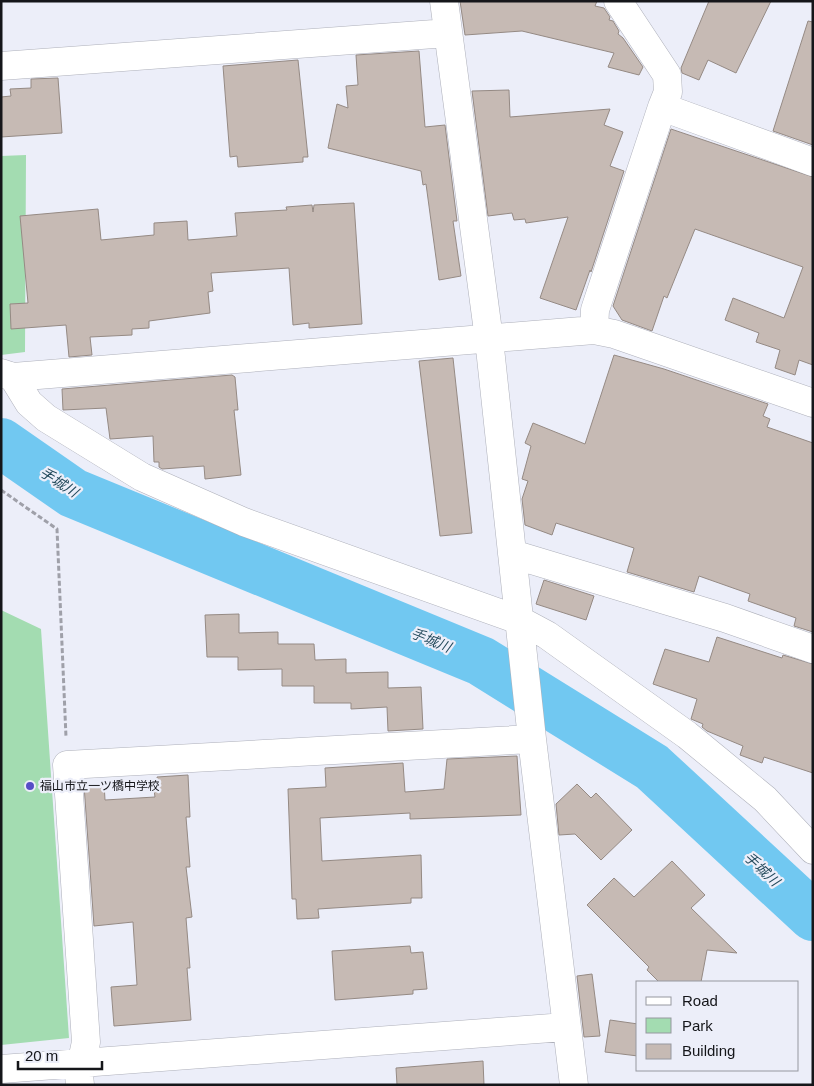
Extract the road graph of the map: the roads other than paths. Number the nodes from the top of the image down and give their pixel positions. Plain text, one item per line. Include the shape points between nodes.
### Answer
1 (444, 1) edge
2 (618, 1) edge
3 (448, 33) junction
4 (1, 66) edge
5 (662, 107) junction
6 (813, 162) edge
7 (594, 330) junction
8 (489, 339) junction
9 (7, 375) edge
10 (813, 403) edge
11 (512, 554) junction
12 (521, 629) junction
13 (813, 649) edge
14 (532, 732) junction
15 (813, 850) edge
16 (565, 1027) junction
17 (1, 1069) edge
18 (81, 1074) edge
19 (574, 1085) edge

1 - 3 street
2 - 5 street via 667,75 668,92
3 - 4 street
3 - 8 street
5 - 6 street
5 - 7 street via 595,310
7 - 8 street
7 - 10 street via 614,334
8 - 9 street
8 - 11 street
9 - 12 street via 29,403 46,418 142,477 244,522
11 - 12 street
11 - 13 street via 725,618
12 - 14 street
12 - 15 street via 547,635 687,735 764,799
14 - 16 street
14 - 18 street via 67,765 86,1042
16 - 18 street
16 - 19 street
17 - 18 street

